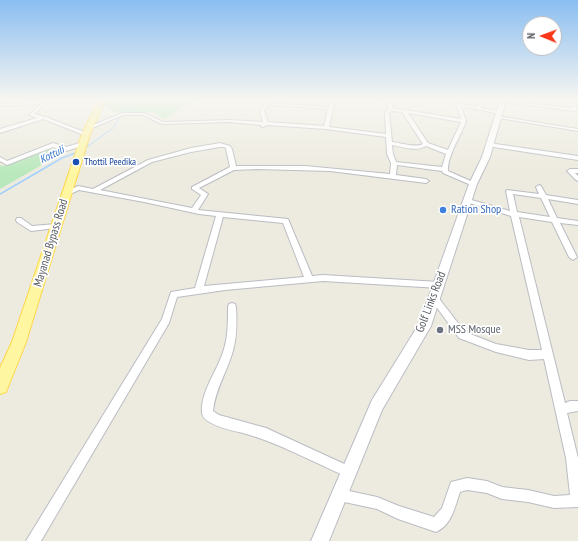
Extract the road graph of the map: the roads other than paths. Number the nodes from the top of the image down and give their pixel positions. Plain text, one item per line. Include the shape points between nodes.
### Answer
1 (19, 125) edge
2 (65, 125) edge
3 (90, 125) edge
4 (99, 125) edge
5 (270, 125) edge
6 (388, 125) edge
7 (413, 125) edge
8 (462, 125) edge
9 (495, 125) edge
10 (561, 125) edge
11 (326, 128) joint
12 (578, 130) edge
13 (0, 131) edge
14 (87, 131) junction
15 (389, 136) junction
16 (390, 143) junction
17 (426, 144) junction
18 (82, 145) junction
19 (489, 145) junction
20 (450, 153) junction
21 (578, 158) edge
22 (4, 161) edge
23 (394, 163) junction
24 (233, 168) junction
25 (444, 169) junction
26 (578, 171) edge
27 (393, 175) junction
28 (578, 179) edge
29 (426, 181) dead end
30 (473, 184) junction
31 (539, 187) dead end
32 (94, 191) junction
33 (66, 194) junction
34 (544, 197) junction
35 (468, 200) junction
36 (578, 202) edge
37 (194, 211) junction
38 (220, 214) junction
39 (514, 214) junction
40 (19, 220) dead end
41 (555, 220) junction
42 (578, 223) edge
43 (56, 226) junction
44 (573, 257) dead end
45 (309, 279) junction
46 (439, 285) junction
47 (199, 290) junction
48 (434, 298) junction
49 (232, 307) dead end
50 (547, 354) junction
51 (0, 386) edge
52 (578, 406) edge
53 (561, 410) junction
54 (349, 472) junction
55 (340, 495) junction
56 (33, 541) edge
57 (320, 541) edge

1 - 13 street
2 - 14 street
3 - 14 main road, Mayanad Bypass Road
4 - 14 street
5 - 11 street
6 - 15 street
7 - 17 street
8 - 20 street
9 - 19 main road, Golf Links Road
10 - 12 street
11 - 15 street
14 - 18 main road, Mayanad Bypass Road
15 - 16 street
16 - 17 street via 414,147
16 - 23 street via 390,154
17 - 20 street
18 - 22 street via 66,149 53,145
18 - 33 main road, Mayanad Bypass Road
19 - 21 street
19 - 30 main road, Golf Links Road
20 - 25 street
23 - 25 street
23 - 27 street
24 - 27 street via 266,166
24 - 32 street via 229,149 220,145 150,161
24 - 37 street via 194,188 205,194
25 - 30 street via 445,172
26 - 28 street via 570,171
27 - 29 street
30 - 35 main road, Golf Links Road
31 - 34 street
32 - 33 street via 78,188
32 - 37 street
33 - 43 main road, Mayanad Bypass Road
34 - 36 street
34 - 39 street via 509,191
34 - 41 street
35 - 39 street
35 - 46 main road, Golf Links Road
37 - 38 street
38 - 45 street via 286,220
38 - 47 street
39 - 41 street
39 - 50 street
40 - 43 street via 31,228
41 - 42 street
41 - 44 street
43 - 51 main road, Mayanad Bypass Road via 18,342
45 - 46 street
45 - 47 street
46 - 48 main road, Golf Links Road
47 - 56 street via 174,294 166,320
48 - 50 street via 462,335 496,348 529,355
48 - 54 main road, Golf Links Road via 425,326 377,405
49 - 54 street via 232,339 215,379 208,401 208,413 216,420 266,434
50 - 53 street
52 - 53 street
53 - 55 street via 572,458 577,501 554,502 502,493 487,487 467,484 455,486 447,512 436,525 377,503
54 - 55 main road, Golf Links Road
55 - 57 main road, Golf Links Road

